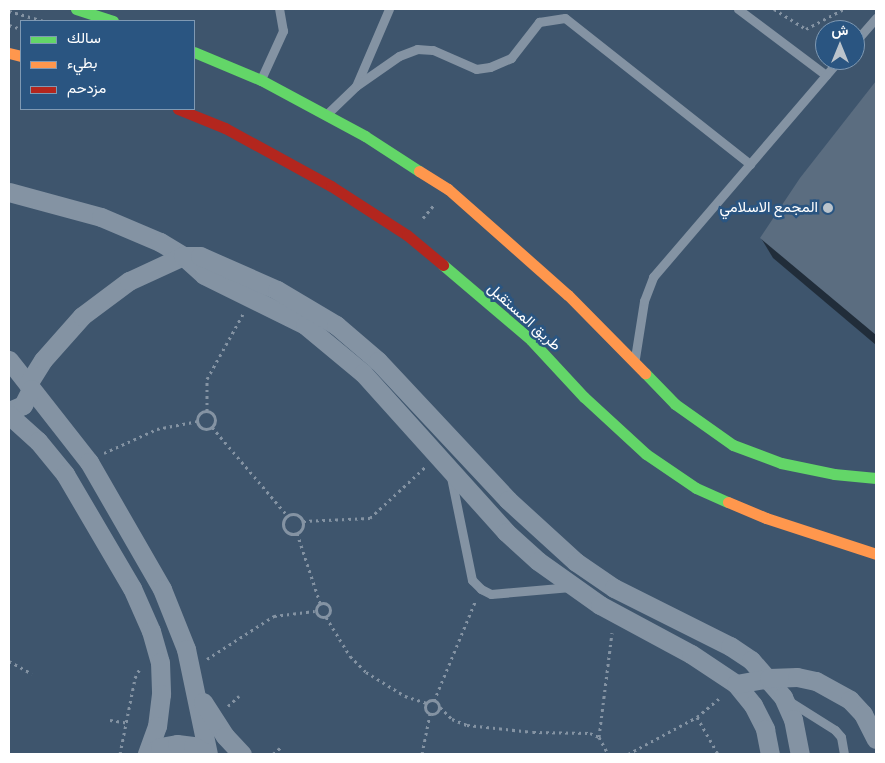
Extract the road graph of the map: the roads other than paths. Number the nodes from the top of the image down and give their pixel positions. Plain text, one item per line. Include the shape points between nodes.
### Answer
1 (76, 9) edge
2 (279, 9) edge
3 (389, 9) edge
4 (738, 9) edge
5 (876, 18) edge
6 (110, 20) edge
7 (865, 31) edge
8 (195, 52) edge
9 (830, 70) edge
10 (826, 75) junction
11 (261, 80) junction
12 (356, 86) junction
13 (180, 110) edge
14 (326, 115) junction
15 (750, 164) junction
16 (9, 192) edge
17 (183, 256) junction
18 (9, 360) edge
19 (635, 360) junction
20 (378, 361) junction
21 (363, 374) junction
22 (29, 387) junction
23 (9, 411) edge
24 (9, 415) edge
25 (444, 460) junction
26 (876, 478) edge
27 (876, 554) edge
28 (572, 587) junction
29 (192, 675) junction
30 (769, 678) junction
31 (736, 684) junction
32 (783, 697) junction
33 (876, 739) edge
34 (148, 754) edge
35 (207, 754) edge
36 (242, 754) edge
37 (770, 754) edge
38 (800, 754) edge
39 (844, 754) edge

1 - 6 main road
2 - 11 lane via 283,31
3 - 12 lane
4 - 10 lane
5 - 7 lane
8 - 11 main road
9 - 10 lane
10 - 15 lane
11 - 14 main road
12 - 14 lane
12 - 15 lane via 399,56 417,49 433,50 476,69 502,64 511,58 539,22 565,18
13 - 27 main road, طريق المستقبل via 225,128 330,186 407,235 532,340 584,397 646,454 696,488 766,518
14 - 19 main road via 448,189 568,295
15 - 19 lane via 653,277 642,309
16 - 17 street via 101,217 160,242
17 - 20 street via 200,256 215,262 307,306
17 - 21 street via 204,275 305,325
17 - 22 street via 129,281 82,316 55,344
18 - 22 street
19 - 26 main road via 676,404 733,445 780,463 834,474
20 - 21 street
20 - 30 street via 508,500 576,562 646,606 730,646
21 - 25 street
22 - 23 street via 23,405
22 - 29 street via 89,462 162,588 178,623
24 - 34 street via 52,456 101,532 151,631 160,662 161,694 157,726
25 - 28 street via 506,532
25 - 28 lane via 472,580 481,589 491,594
28 - 31 street via 700,658
29 - 35 street
29 - 36 street via 213,720
30 - 31 street
30 - 32 street
30 - 33 street via 797,677 834,689 864,714
31 - 37 street via 753,705 765,728
32 - 38 street via 793,719
32 - 39 lane via 835,730 841,737
34 - 35 street via 160,747 176,744 193,746

